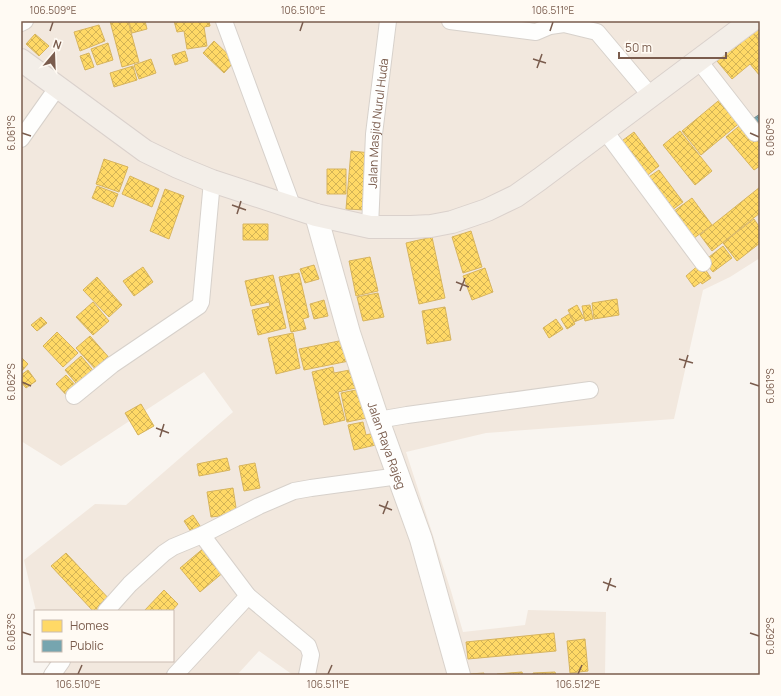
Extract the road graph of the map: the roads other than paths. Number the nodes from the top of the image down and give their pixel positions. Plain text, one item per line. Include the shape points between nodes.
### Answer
1 (25, 21) edge
2 (224, 21) edge
3 (388, 21) edge
4 (450, 21) edge
5 (751, 21) edge
6 (21, 23) edge
7 (21, 60) edge
8 (699, 61) junction
9 (57, 88) junction
10 (652, 96) junction
11 (605, 131) junction
12 (755, 133) dead end
13 (21, 139) edge
14 (212, 181) junction
15 (292, 206) junction
16 (316, 215) junction
17 (370, 227) junction
18 (703, 263) dead end
19 (590, 390) dead end
20 (74, 396) dead end
21 (378, 420) junction
22 (398, 476) junction
23 (202, 536) junction
24 (248, 596) junction
25 (107, 610) edge
26 (175, 675) edge
27 (308, 675) edge
28 (459, 675) edge

1 - 6 street
2 - 15 street
3 - 17 street, Jalan Masjid Nurul Huda via 374,134
4 - 10 street via 536,32 564,24 597,32
5 - 8 main road
7 - 9 main road
8 - 10 main road
8 - 12 street
9 - 13 street
9 - 14 main road via 145,151
10 - 11 main road
11 - 17 main road via 540,180 516,196 487,210 432,226
11 - 18 street
14 - 15 main road
14 - 20 street via 199,306 112,365
15 - 16 main road
16 - 17 main road
16 - 21 main road, Jalan Raya Rajeg via 349,333
19 - 21 street
21 - 22 main road, Jalan Raya Rajeg
22 - 23 street via 294,492 259,506
22 - 28 main road, Jalan Raya Rajeg via 421,540
23 - 24 street
23 - 25 street via 164,553 130,584
24 - 26 street
24 - 27 street via 308,646 311,655

